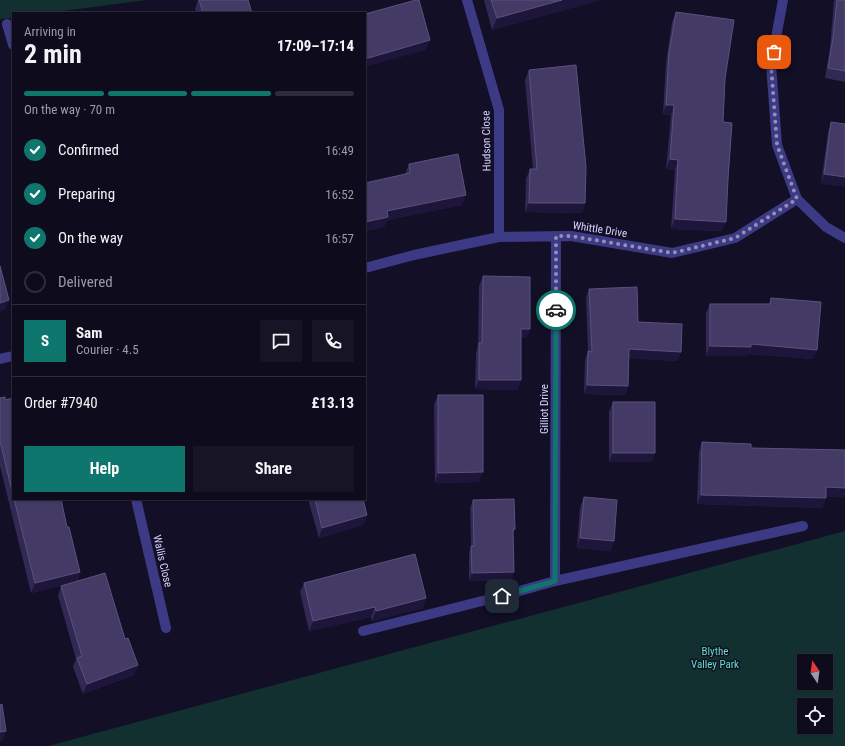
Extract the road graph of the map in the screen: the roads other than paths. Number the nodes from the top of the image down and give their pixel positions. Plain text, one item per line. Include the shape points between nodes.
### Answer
1 (467, 0) edge
2 (783, 0) edge
3 (7, 24) dead end
4 (12, 42) edge
5 (797, 199) junction
6 (556, 236) junction
7 (499, 237) junction
8 (845, 238) edge
9 (366, 268) edge
10 (12, 356) edge
11 (0, 359) edge
12 (136, 500) edge
13 (803, 526) dead end
14 (555, 581) junction
15 (166, 628) dead end
16 (363, 631) dead end

1 - 7 street, Hudson Close via 499,110
2 - 5 street via 771,64 777,145
3 - 4 street
5 - 6 street, Whittle Drive via 735,238 672,253 571,236
5 - 8 street via 826,227
6 - 7 street, Whittle Drive
6 - 14 street, Gilliot Drive
7 - 9 street, Whittle Drive
10 - 11 street
12 - 15 street, Wallis Close
13 - 14 street
14 - 16 street

